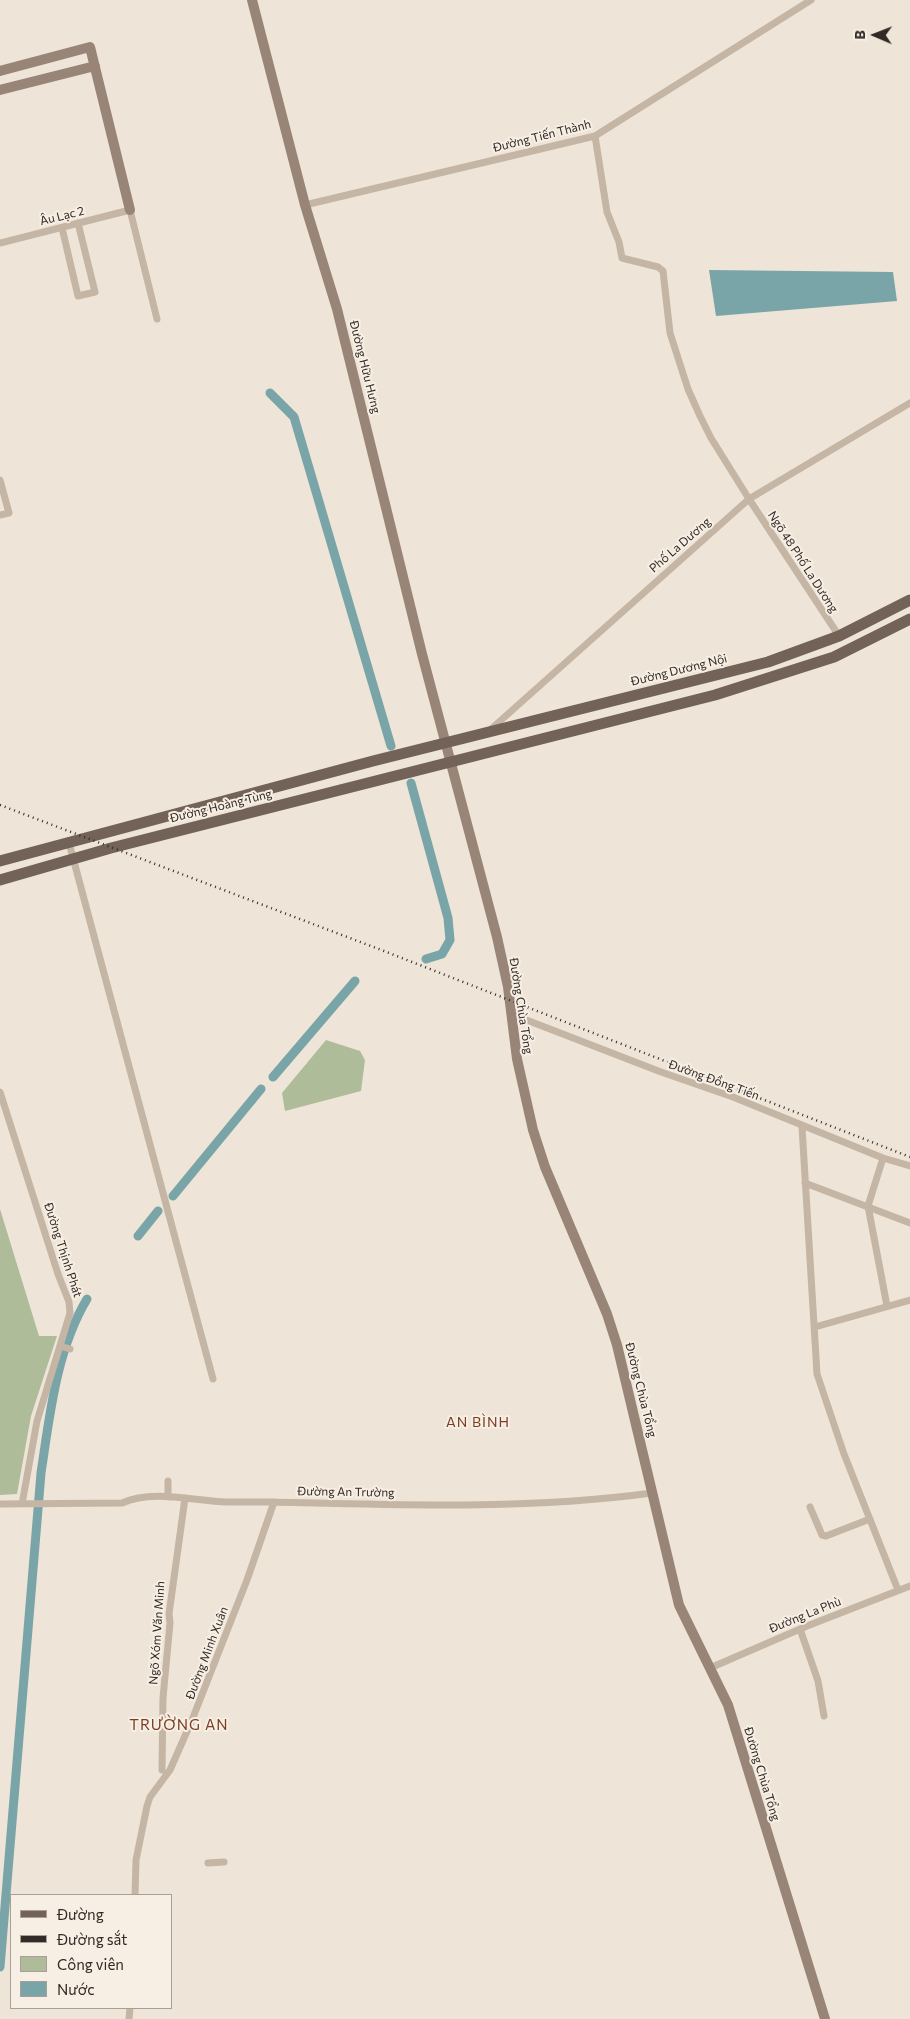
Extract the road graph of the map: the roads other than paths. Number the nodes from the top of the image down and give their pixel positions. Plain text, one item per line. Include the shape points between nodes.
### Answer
1 (252, 0) edge
2 (811, 0) edge
3 (95, 66) junction
4 (0, 71) edge
5 (0, 90) edge
6 (595, 136) junction
7 (305, 205) junction
8 (130, 210) junction
9 (78, 223) junction
10 (62, 228) junction
11 (0, 243) edge
12 (158, 319) dead end
13 (910, 403) edge
14 (0, 480) edge
15 (749, 499) junction
16 (0, 515) edge
17 (910, 600) edge
18 (910, 619) edge
19 (839, 636) junction
20 (848, 651) junction
21 (486, 733) junction
22 (445, 743) junction
23 (450, 762) junction
24 (69, 843) junction
25 (73, 860) junction
26 (0, 861) edge
27 (0, 880) edge
28 (511, 1014) junction
29 (0, 1092) edge
30 (802, 1127) junction
31 (883, 1158) junction
32 (910, 1166) edge
33 (805, 1183) junction
34 (868, 1206) junction
35 (910, 1223) edge
36 (910, 1300) edge
37 (887, 1306) junction
38 (815, 1327) junction
39 (213, 1379) dead end
40 (168, 1481) dead end
41 (652, 1494) junction
42 (168, 1497) junction
43 (185, 1498) junction
44 (274, 1502) junction
45 (0, 1504) edge
46 (26, 1504) junction
47 (810, 1507) dead end
48 (870, 1519) junction
49 (910, 1586) edge
50 (898, 1590) junction
51 (800, 1629) junction
52 (710, 1668) junction
53 (824, 1716) dead end
54 (162, 1770) dead end
55 (223, 1862) dead end
56 (208, 1863) dead end
57 (135, 1894) edge
58 (825, 2019) edge

1 - 7 main road, Đường Hữu Hưng
2 - 6 street, Đường Tiến Thành
3 - 4 main road via 90,47
3 - 5 main road
3 - 8 main road
6 - 7 street, Đường Tiến Thành
6 - 15 street, Ngõ 48 Phố La Dương via 607,212 622,258 663,271 670,333 688,389 711,438
7 - 22 main road, Đường Hữu Hưng via 337,308
8 - 9 street, Âu Lạc 2
8 - 12 street
9 - 10 street, Âu Lạc 2
9 - 10 street via 95,292 78,296
10 - 11 street, Âu Lạc 2
13 - 15 street, Phố La Dương
14 - 16 street via 9,513
15 - 19 street, Ngõ 48 Phố La Dương
15 - 21 street, Phố La Dương
17 - 19 main road, Đường Dương Nội
18 - 20 main road
19 - 20 main road
19 - 21 main road, Đường Dương Nội via 768,662
20 - 23 main road via 714,695
21 - 22 main road, Đường Dương Nội
22 - 23 main road, Đường Hữu Hưng
22 - 24 main road, Đường Hoàng Tùng
23 - 25 main road, Đường Hoàng Tùng
23 - 28 main road, Đường Chùa Tổng via 497,937
24 - 25 street
24 - 26 main road, Đường Hoàng Tùng
25 - 27 main road, Đường Hoàng Tùng
25 - 39 street
28 - 30 street, Đường Đồng Tiến
28 - 41 main road, Đường Chùa Tổng via 533,1130 545,1167 607,1314
29 - 46 street, Đường Thịnh Phát via 70,1313 65,1347 36,1421
30 - 31 street, Đường Đồng Tiến
30 - 33 street
31 - 32 street, Đường Đồng Tiến
31 - 34 street
33 - 34 street
33 - 38 street
34 - 35 street
34 - 37 street
36 - 37 street
37 - 38 street
38 - 48 street via 820,1385
40 - 42 street
41 - 44 street, Đường An Trường via 472,1505
41 - 52 main road, Đường Chùa Tổng via 679,1604
42 - 43 street, Đường An Trường
42 - 46 street, Đường An Trường via 134,1497 122,1502
43 - 44 street, Đường An Trường
43 - 54 street, Ngõ Xóm Văn Minh via 168,1614
44 - 57 street, Đường Minh Xuân via 192,1720 170,1770 150,1797 136,1860
45 - 46 street, Đường An Trường
47 - 48 street via 822,1535 826,1536
48 - 50 street
49 - 50 street, Đường La Phù
50 - 51 street, Đường La Phù
51 - 52 street, Đường La Phù
51 - 53 street via 818,1682
52 - 58 main road, Đường Chùa Tổng via 728,1706
55 - 56 street

